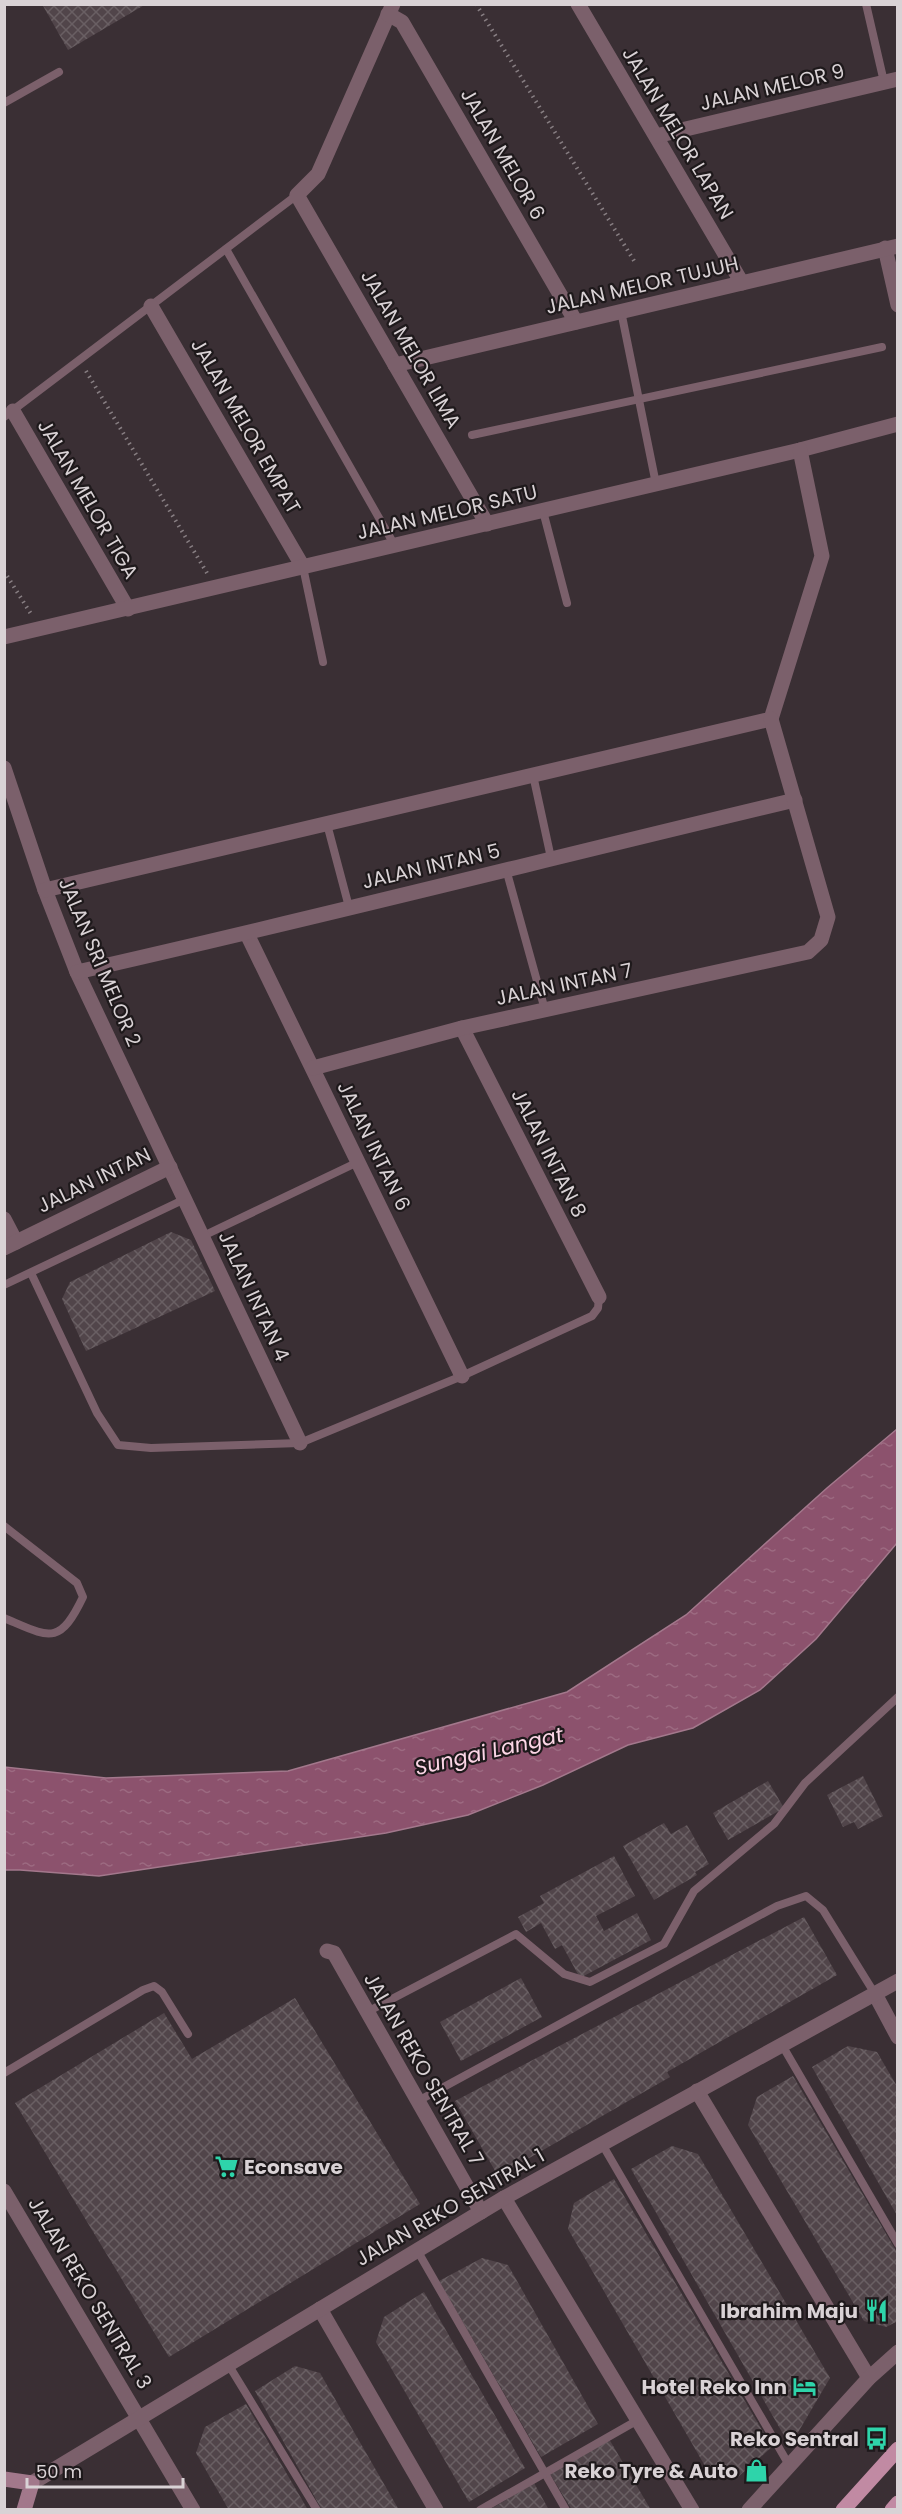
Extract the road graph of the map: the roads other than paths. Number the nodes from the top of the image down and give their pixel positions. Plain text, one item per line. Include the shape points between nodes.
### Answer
1 (578, 4) edge
2 (866, 4) edge
3 (390, 9) edge
4 (59, 72) dead end
5 (891, 80) edge
6 (4, 103) edge
7 (656, 136) junction
8 (297, 195) junction
9 (891, 247) edge
10 (226, 249) junction
11 (742, 283) junction
12 (897, 305) edge
13 (151, 306) junction
14 (621, 311) junction
15 (576, 322) junction
16 (882, 348) dead end
17 (395, 365) junction
18 (639, 401) junction
19 (9, 414) edge
20 (897, 423) edge
21 (472, 435) dead end
22 (800, 450) junction
23 (656, 484) junction
24 (543, 511) junction
25 (487, 524) junction
26 (395, 546) junction
27 (303, 567) junction
28 (567, 603) dead end
29 (128, 609) junction
30 (4, 637) edge
31 (323, 662) dead end
32 (771, 719) junction
33 (4, 768) edge
34 (533, 775) junction
35 (795, 800) junction
36 (327, 824) junction
37 (551, 858) junction
38 (506, 869) junction
39 (45, 890) junction
40 (349, 907) junction
41 (248, 934) junction
42 (77, 972) junction
43 (545, 1010) junction
44 (462, 1028) junction
45 (313, 1068) junction
46 (358, 1162) junction
47 (170, 1167) junction
48 (185, 1199) junction
49 (4, 1219) edge
50 (204, 1236) junction
51 (10, 1245) edge
52 (31, 1273) junction
53 (4, 1286) edge
54 (599, 1297) joint
55 (462, 1376) junction
56 (300, 1443) junction
57 (4, 1526) edge
58 (4, 1618) edge
59 (897, 1697) edge
60 (327, 1951) dead end
61 (897, 1981) edge
62 (875, 1994) junction
63 (367, 2012) junction
64 (188, 2034) dead end
65 (897, 2037) edge
66 (782, 2045) junction
67 (4, 2073) edge
68 (697, 2091) junction
69 (418, 2101) junction
70 (602, 2144) junction
71 (4, 2191) edge
72 (504, 2198) junction
73 (481, 2212) junction
74 (897, 2244) edge
75 (417, 2250) junction
76 (320, 2309) junction
77 (897, 2352) edge
78 (228, 2364) junction
79 (869, 2378) junction
80 (140, 2418) junction
81 (638, 2420) junction
82 (897, 2449) edge
83 (789, 2465) junction
84 (545, 2473) junction
85 (4, 2479) edge
86 (32, 2482) junction
87 (897, 2503) edge
88 (24, 2510) edge
89 (193, 2510) edge
90 (317, 2510) edge
91 (436, 2510) edge
92 (480, 2510) edge
93 (566, 2510) edge
94 (692, 2510) edge
95 (749, 2510) edge
96 (843, 2510) edge
97 (892, 2510) edge

1 - 7 street, JALAN MELOR LAPAN
2 - 5 lane
3 - 8 street via 318,174
3 - 15 street, JALAN MELOR 6 via 402,22
4 - 6 lane
5 - 7 street, JALAN MELOR 9
7 - 11 street, JALAN MELOR LAPAN
8 - 10 lane
8 - 17 street, JALAN MELOR LIMA
9 - 11 street, JALAN MELOR TUJUH
9 - 12 street
10 - 13 lane
10 - 26 lane
11 - 14 street, JALAN MELOR TUJUH
13 - 19 lane
13 - 27 street, JALAN MELOR EMPAT
14 - 15 street, JALAN MELOR TUJUH
14 - 18 lane
15 - 17 street, JALAN MELOR TUJUH
16 - 18 lane
17 - 25 street, JALAN MELOR LIMA
18 - 21 lane
18 - 23 lane
19 - 29 street, JALAN MELOR TIGA
20 - 22 street, JALAN MELOR SATU
22 - 23 street, JALAN MELOR SATU
22 - 32 street via 822,556
23 - 24 street, JALAN MELOR SATU
24 - 25 street, JALAN MELOR SATU
24 - 28 lane
25 - 26 street, JALAN MELOR SATU
26 - 27 street, JALAN MELOR SATU
27 - 29 street, JALAN MELOR SATU
27 - 31 lane
29 - 30 street, JALAN MELOR SATU
32 - 34 street
32 - 35 street
33 - 39 street, JALAN SRI MELOR 2
34 - 36 street
34 - 37 lane
35 - 37 street, JALAN INTAN 5
35 - 43 street, JALAN INTAN 7 via 828,917 820,940 808,952
36 - 39 street
36 - 40 lane
37 - 38 street, JALAN INTAN 5
38 - 40 street, JALAN INTAN 5
38 - 43 lane
39 - 42 street, JALAN SRI MELOR 2
40 - 41 street, JALAN INTAN 5
41 - 42 street, JALAN INTAN 5
41 - 45 street, JALAN INTAN 6
42 - 47 street, JALAN SRI MELOR 2
43 - 44 street, JALAN INTAN 7
44 - 45 street, JALAN INTAN 7
44 - 54 street, JALAN INTAN 8
45 - 46 street, JALAN INTAN 6
46 - 50 lane
46 - 55 street, JALAN INTAN 6
47 - 48 street, JALAN INTAN 4
47 - 51 street, JALAN INTAN
48 - 50 street, JALAN INTAN 4
48 - 52 lane
49 - 51 street
50 - 56 street, JALAN INTAN 4
52 - 53 lane
52 - 56 lane via 97,1413 118,1445 151,1448
54 - 55 lane via 592,1316
55 - 56 lane
57 - 58 lane via 77,1583 83,1598 74,1617 60,1632 44,1635
59 - 63 lane via 805,1783 774,1824 694,1891 664,1944 590,1982 564,1974 516,1934
60 - 63 street, JALAN REKO SENTRAL 7 via 334,1953
61 - 62 street, JALAN REKO SENTRAL 1
62 - 65 street
62 - 66 street, JALAN REKO SENTRAL 1
62 - 69 lane via 824,1910 806,1896 777,1906
63 - 69 street, JALAN REKO SENTRAL 7
64 - 67 lane via 162,1992 154,1986
66 - 68 street, JALAN REKO SENTRAL 1
66 - 74 lane
68 - 70 street, JALAN REKO SENTRAL 1
68 - 79 street
69 - 73 street, JALAN REKO SENTRAL 7
70 - 72 street, JALAN REKO SENTRAL 1
70 - 83 lane
71 - 80 street, JALAN REKO SENTRAL 3
72 - 73 street, JALAN REKO SENTRAL 1
72 - 81 street
73 - 75 street, JALAN REKO SENTRAL 1
75 - 76 street, JALAN REKO SENTRAL 1
75 - 84 lane
76 - 78 street, JALAN REKO SENTRAL 1
76 - 91 street
77 - 79 street
78 - 80 street, JALAN REKO SENTRAL 1
78 - 90 lane
79 - 83 street
80 - 86 street, JALAN REKO SENTRAL 1
80 - 89 street, JALAN REKO SENTRAL 3
81 - 84 lane
81 - 94 street
82 - 96 main road
83 - 95 street
84 - 92 lane
84 - 93 lane
85 - 86 main road
86 - 88 main road
87 - 97 main road

